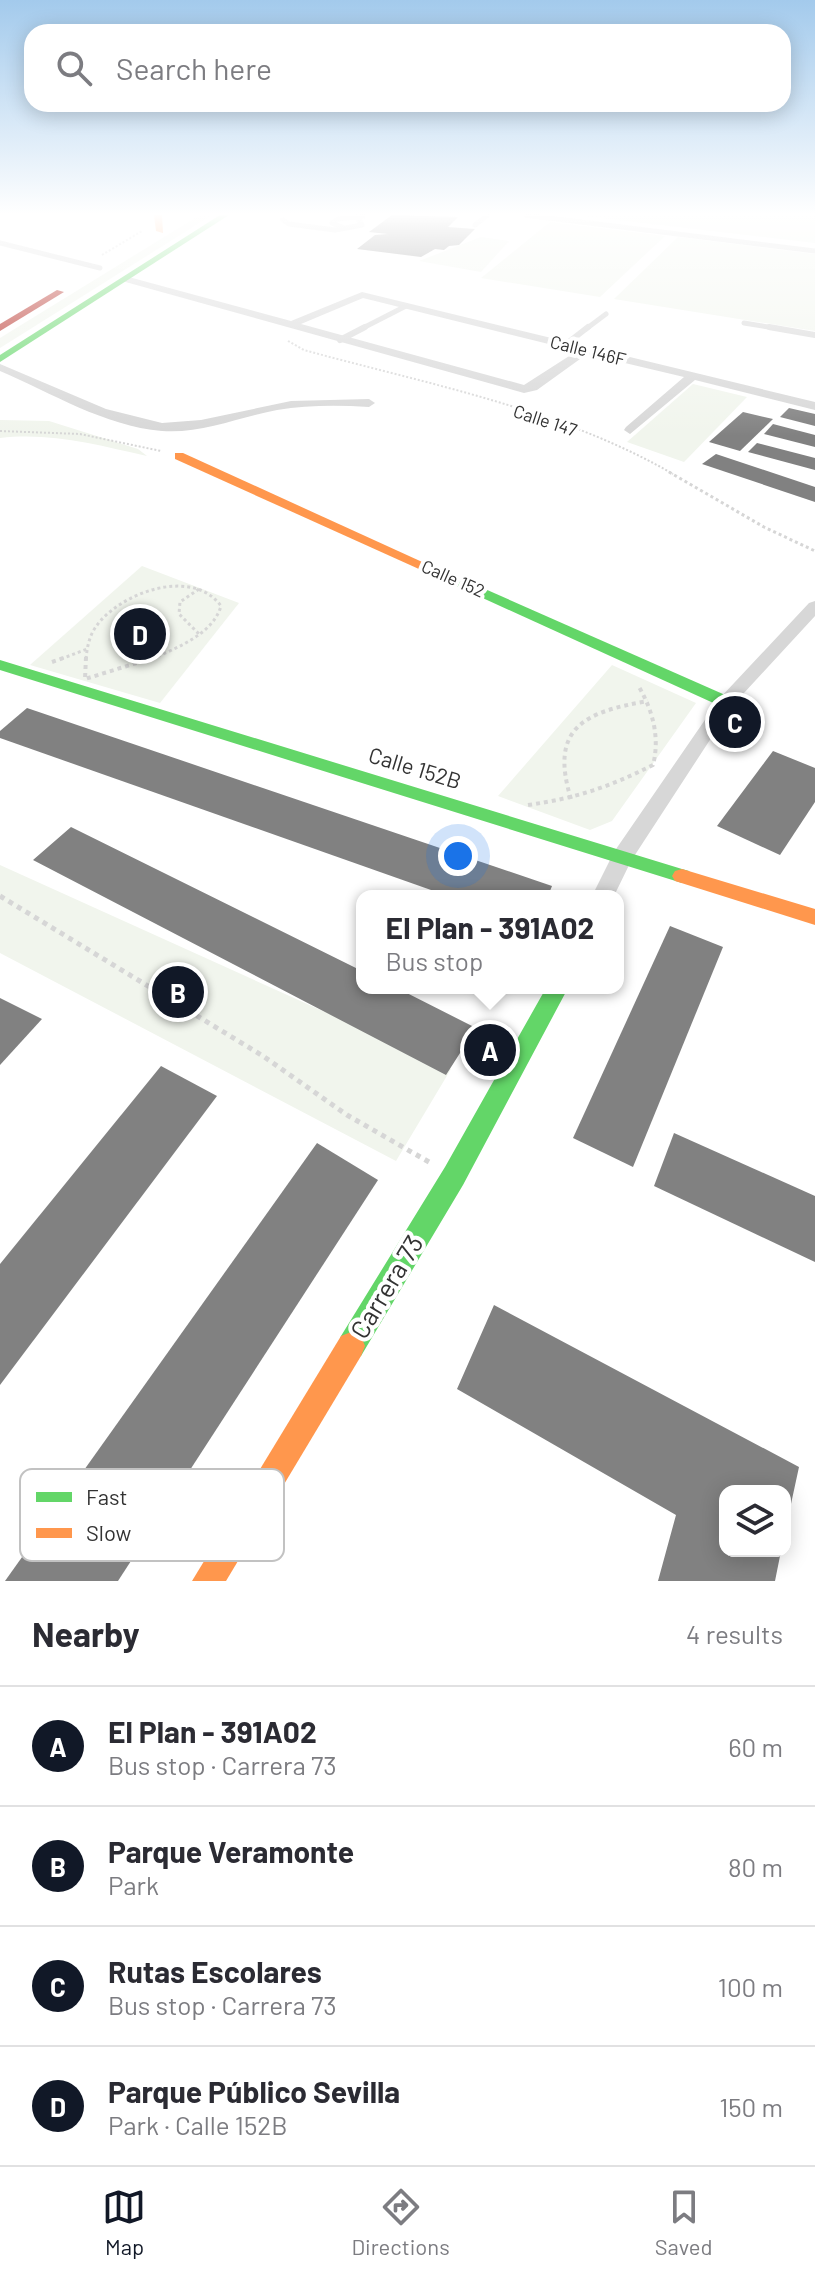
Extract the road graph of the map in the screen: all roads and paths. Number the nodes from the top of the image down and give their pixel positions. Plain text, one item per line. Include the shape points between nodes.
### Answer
1 (66, 289) edge
2 (110, 289) edge
3 (161, 289) edge
4 (406, 306) junction
5 (606, 314) dead end
6 (267, 318) junction
7 (744, 323) dead end
8 (291, 325) junction
9 (0, 328) edge
10 (815, 335) edge
11 (340, 340) junction
12 (565, 345) junction
13 (585, 350) junction
14 (0, 359) edge
15 (0, 367) edge
16 (691, 377) junction
17 (369, 403) dead end
18 (815, 406) edge
19 (630, 430) dead end
20 (0, 431) edge
21 (179, 456) joint
22 (815, 551) edge
23 (201, 589) junction
24 (815, 606) edge
25 (200, 635) junction
26 (615, 652) junction
27 (1, 667) edge
28 (648, 701) junction
29 (726, 702) junction
30 (571, 799) junction
31 (526, 805) dead end
32 (622, 858) junction
33 (606, 890) edge
34 (0, 896) edge
35 (815, 917) edge
36 (554, 994) edge
37 (454, 1176) junction
38 (276, 1469) edge
39 (220, 1561) edge
40 (208, 1581) edge

1 - 9 main road
2 - 14 main road
3 - 6 street, Calle 147
4 - 8 street, Calle 146F via 362,295
4 - 11 lane
4 - 12 street, Calle 146F
5 - 12 lane
6 - 8 street, Calle 147
6 - 22 path, Calle 147 via 304,350 617,446 760,527
7 - 10 lane
8 - 11 street, Calle 147
11 - 13 street, Calle 147 via 524,389
12 - 13 street, Calle 146F
13 - 16 street, Calle 146F
15 - 17 street via 122,418 160,427 208,424 286,405
16 - 18 street, Calle 146F
16 - 19 street
20 - 21 path via 80,434
21 - 26 main road, Calle 152
23 - 25 path via 221,606 217,620
23 - 25 path via 180,602 179,614
23 - 25 path via 166,587 119,607 95,628 85,679 132,668
24 - 29 street
26 - 28 path
26 - 29 main road, Calle 152
27 - 32 main road, Calle 152B
28 - 30 path via 657,756 653,765
28 - 30 path via 614,705 574,728 562,776
29 - 32 street
30 - 31 path
32 - 33 street
32 - 35 main road, Calle 152B
34 - 37 path via 263,1056 347,1115
36 - 37 main road, Carrera 73
37 - 38 main road, Carrera 73
39 - 40 main road, Carrera 73

